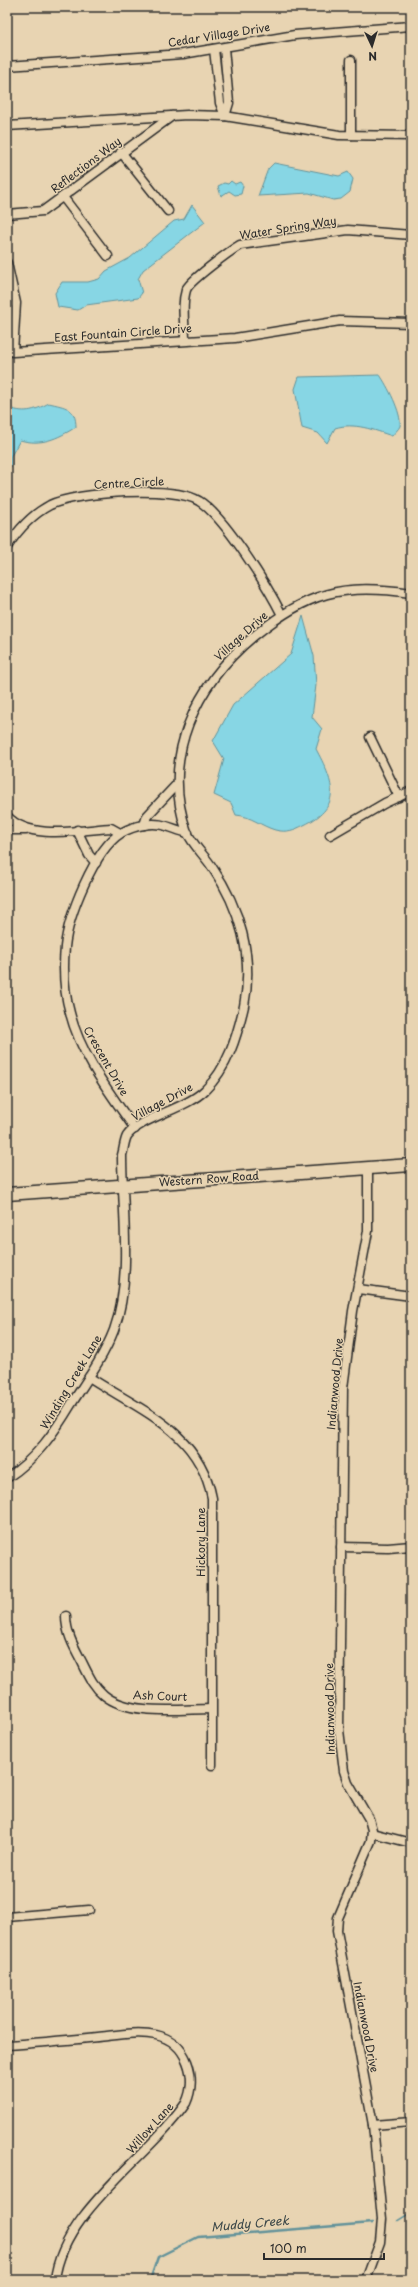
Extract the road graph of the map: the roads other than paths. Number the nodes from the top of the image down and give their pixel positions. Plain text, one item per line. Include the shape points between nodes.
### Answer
1 (411, 26) edge
2 (224, 48) junction
3 (214, 49) junction
4 (351, 60) dead end
5 (7, 66) edge
6 (172, 116) junction
7 (225, 116) junction
8 (7, 126) edge
9 (351, 135) junction
10 (411, 136) edge
11 (121, 152) junction
12 (63, 197) junction
13 (168, 211) dead end
14 (7, 214) edge
15 (411, 235) edge
16 (108, 256) dead end
17 (7, 263) edge
18 (411, 323) edge
19 (185, 340) junction
20 (7, 547) edge
21 (411, 593) edge
22 (282, 615) junction
23 (370, 737) dead end
24 (177, 784) junction
25 (411, 791) edge
26 (399, 796) junction
27 (7, 816) edge
28 (144, 825) junction
29 (7, 830) edge
30 (29, 830) junction
31 (77, 830) junction
32 (120, 833) junction
33 (188, 833) junction
34 (330, 835) dead end
35 (96, 863) junction
36 (135, 1129) junction
37 (411, 1165) edge
38 (368, 1168) junction
39 (123, 1184) junction
40 (7, 1194) edge
41 (358, 1289) junction
42 (411, 1296) edge
43 (89, 1377) junction
44 (7, 1478) edge
45 (411, 1546) edge
46 (341, 1547) junction
47 (66, 1616) dead end
48 (211, 1709) junction
49 (212, 1765) dead end
50 (372, 1833) junction
51 (411, 1843) edge
52 (89, 1910) dead end
53 (7, 1918) edge
54 (7, 2045) edge
55 (411, 2122) edge
56 (373, 2125) junction
57 (55, 2280) edge
58 (366, 2280) edge

1 - 2 street, Cedar Village Drive via 295,35
2 - 3 street, Cedar Village Drive
2 - 7 street via 229,102
3 - 5 street, Cedar Village Drive via 183,54
3 - 7 street via 220,103
4 - 9 street
6 - 7 street
6 - 8 street
6 - 11 street, Reflections Way
7 - 9 street
9 - 10 street
11 - 12 street, Reflections Way
11 - 13 street
12 - 14 street, Reflections Way via 43,211
12 - 16 street
15 - 19 street, Water Spring Way via 348,230 240,245 226,253 186,288
17 - 19 street, East Fountain Circle Drive via 16,303 13,352
18 - 19 street, East Fountain Circle Drive via 340,321 235,338
20 - 22 street, Centre Circle via 28,521 42,510 63,500 92,495 163,491 186,495 207,506 222,523
21 - 22 street, Village Drive via 380,588 350,588 315,598
22 - 24 street, Village Drive via 232,656 209,684 185,733
23 - 26 street
24 - 28 street via 147,816
24 - 33 street, Village Drive
25 - 26 street
26 - 34 street
27 - 30 street
28 - 32 street
28 - 33 street via 161,824
29 - 30 street
30 - 31 street
31 - 32 street via 111,828
31 - 35 street via 89,855
32 - 35 street, Crescent Drive
33 - 36 street, Village Drive via 219,878 239,921 247,961 244,1002 234,1042 212,1083 184,1105
35 - 36 street, Crescent Drive via 79,896 67,936 64,965 69,1012 82,1046
36 - 39 street, Village Drive via 124,1143
37 - 38 street, Western Row Road
38 - 39 street, Western Row Road
38 - 41 street, Indianwood Drive via 368,1231
39 - 40 street, Western Row Road
39 - 43 street, Winding Creek Lane via 124,1265 119,1312 107,1346
41 - 42 street
41 - 46 street, Indianwood Drive via 343,1388
43 - 44 street, Winding Creek Lane via 43,1446 27,1463
43 - 48 street, Hickory Lane via 173,1431 194,1453 206,1475 212,1506
45 - 46 street
46 - 50 street, Indianwood Drive via 339,1730 342,1758 348,1783 369,1819
47 - 48 street, Ash Court via 70,1639 92,1681 104,1695 137,1708
48 - 49 street, Hickory Lane
50 - 51 street
50 - 56 street, Indianwood Drive via 367,1852 338,1918 336,1931
52 - 53 street
54 - 57 street, Willow Lane via 114,2035 156,2035 176,2045 191,2070 192,2087 186,2103 74,2227 60,2254
55 - 56 street
56 - 58 street, Indianwood Drive via 382,2231

